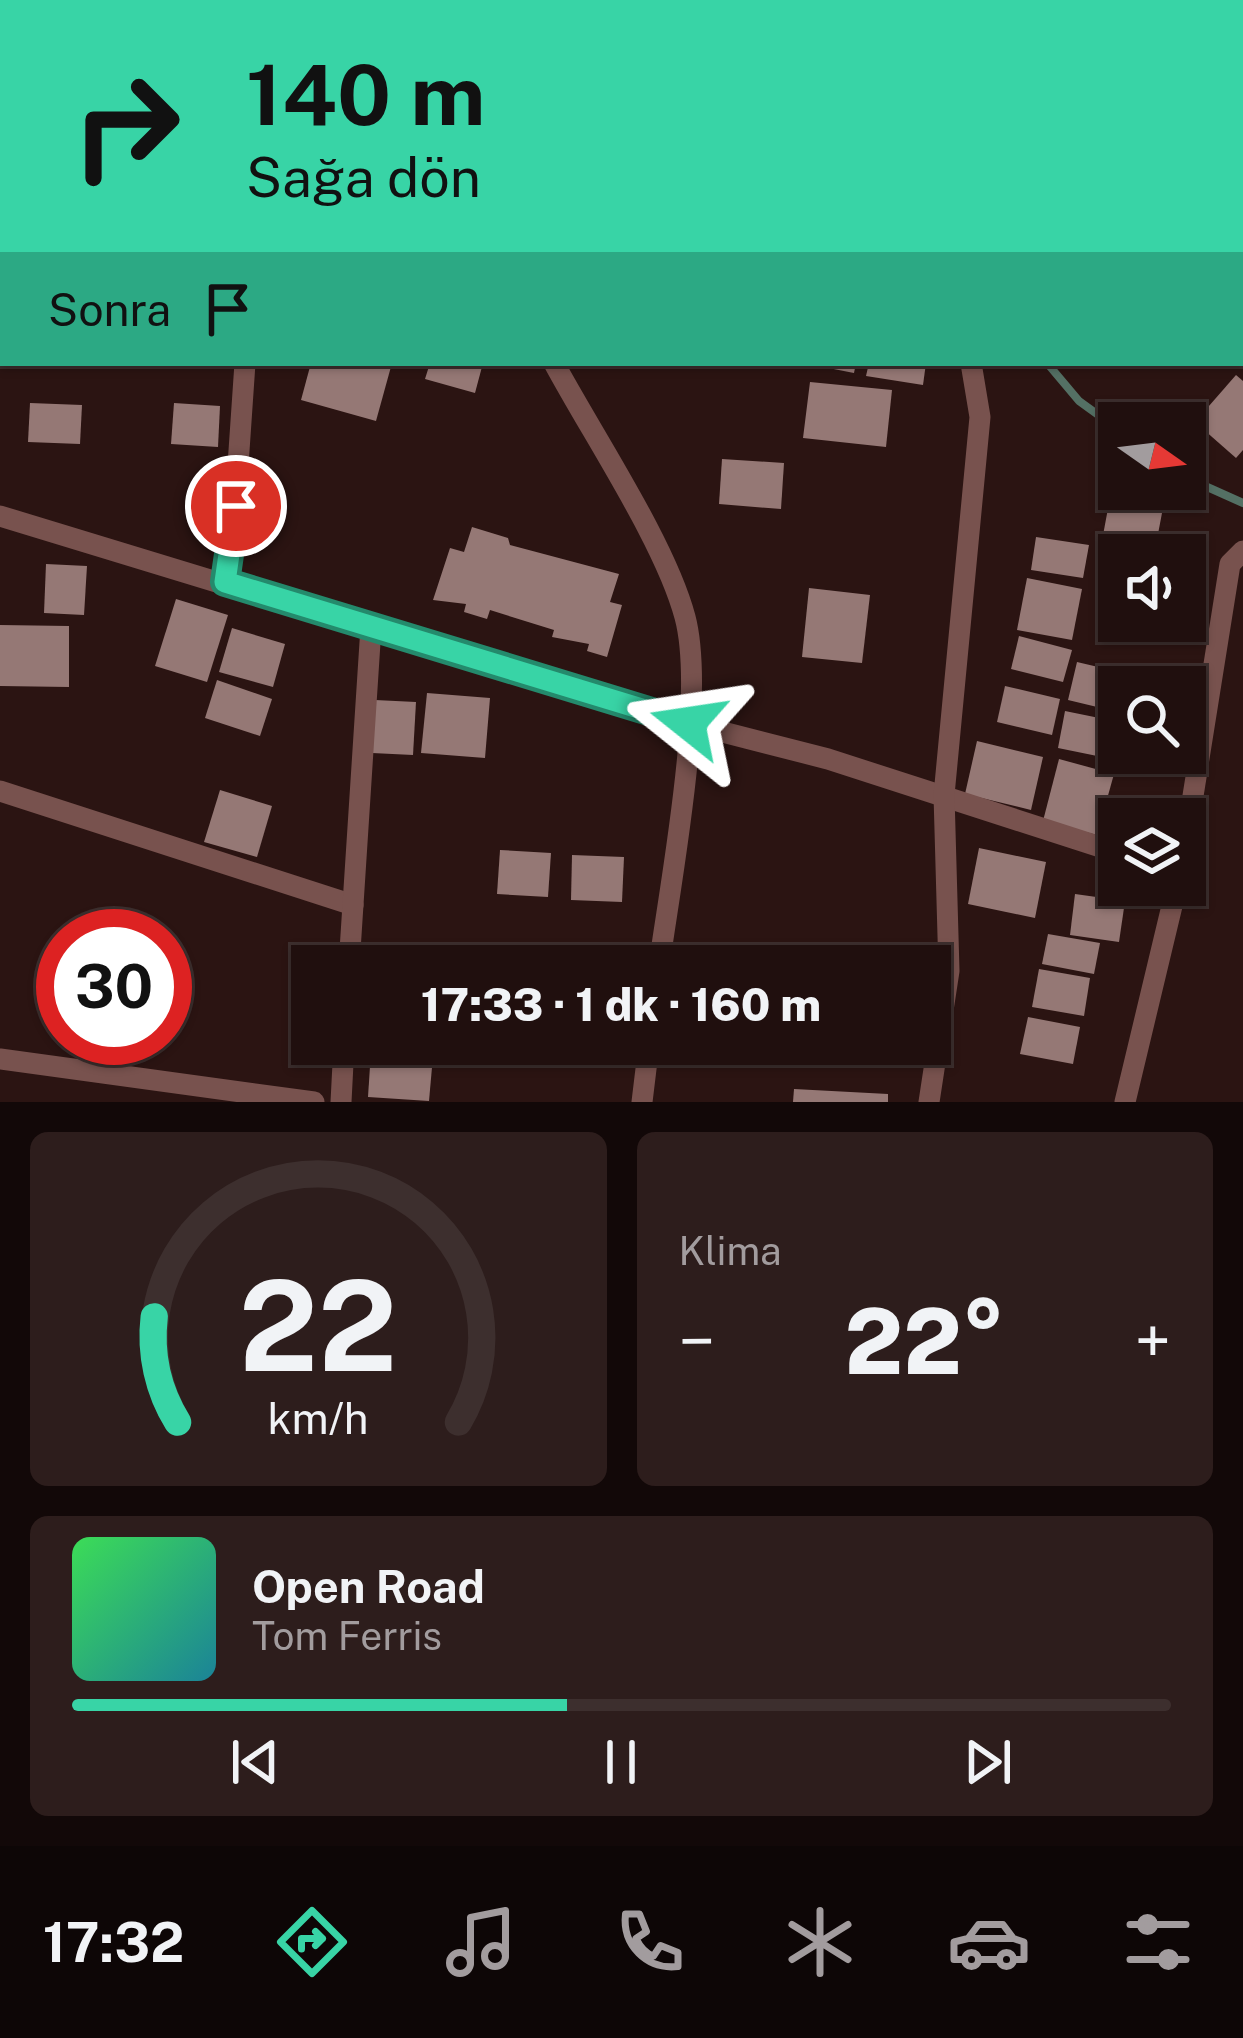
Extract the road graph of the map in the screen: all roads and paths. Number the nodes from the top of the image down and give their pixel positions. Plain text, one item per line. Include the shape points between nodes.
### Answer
1 (245, 366) edge
2 (556, 366) edge
3 (972, 366) edge
4 (0, 516) edge
5 (1243, 551) edge
6 (225, 582) junction
7 (371, 627) junction
8 (688, 723) junction
9 (0, 791) edge
10 (944, 795) junction
11 (1193, 798) edge
12 (1098, 846) edge
13 (353, 905) junction
14 (1172, 906) edge
15 (351, 945) edge
16 (662, 945) edge
17 (0, 1059) edge
18 (343, 1065) edge
19 (646, 1065) edge
20 (314, 1102) edge
21 (341, 1102) edge
22 (642, 1102) edge
23 (929, 1102) edge
24 (1125, 1102) edge

1 - 6 street
2 - 8 street via 670,578 691,657
3 - 10 street via 980,417
4 - 6 street
5 - 11 street via 1230,564
6 - 7 street
7 - 8 street
7 - 13 street
8 - 10 street
8 - 16 street
9 - 13 street
10 - 12 street
10 - 23 street via 949,971
13 - 15 street
14 - 24 street
17 - 20 street
18 - 21 street
19 - 22 street

